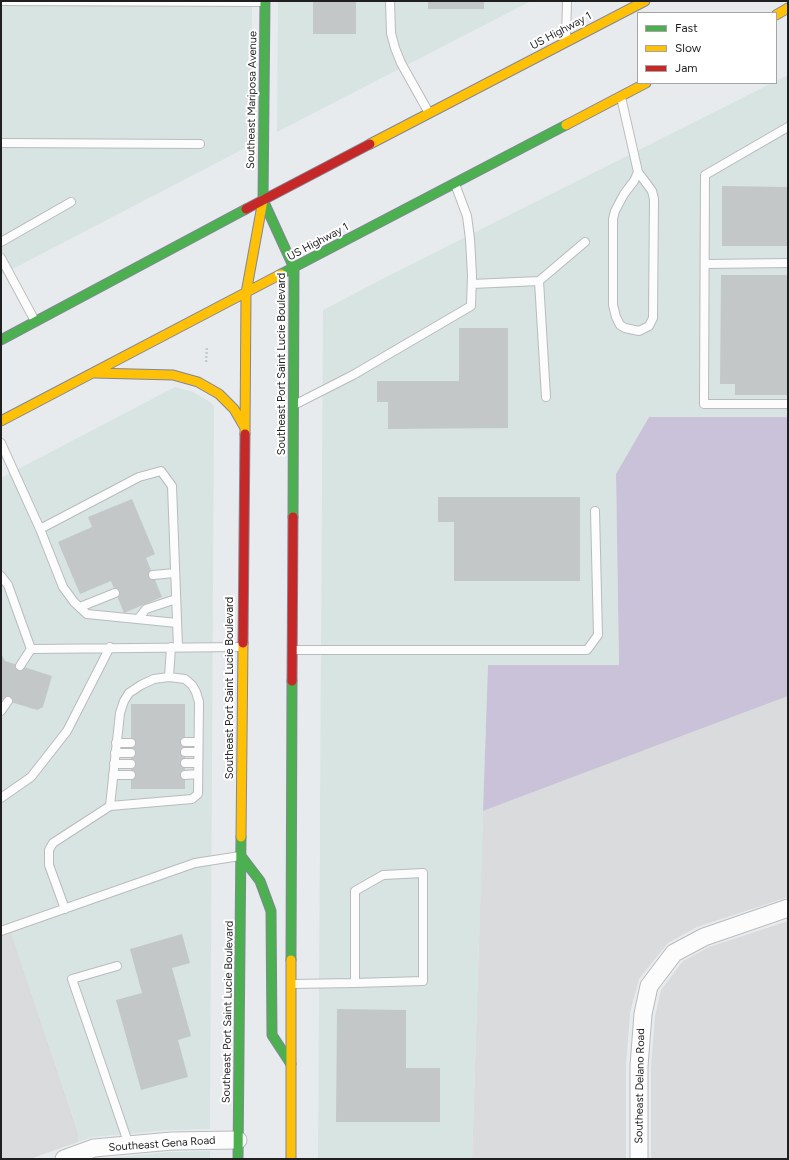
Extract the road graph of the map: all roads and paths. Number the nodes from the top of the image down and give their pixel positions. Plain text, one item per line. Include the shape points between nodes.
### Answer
1 (1, 1) edge
2 (158, 1) edge
3 (390, 1) edge
4 (567, 1) edge
5 (645, 1) edge
6 (265, 2) edge
7 (788, 8) edge
8 (777, 14) edge
9 (566, 42) junction
10 (644, 84) edge
11 (621, 96) junction
12 (429, 114) junction
13 (788, 127) edge
14 (1, 143) edge
15 (200, 144) dead end
16 (638, 172) junction
17 (454, 184) junction
18 (263, 200) junction
19 (71, 202) dead end
20 (1, 242) edge
21 (585, 242) dead end
22 (1, 259) edge
23 (705, 264) junction
24 (788, 264) edge
25 (294, 268) junction
26 (539, 280) junction
27 (472, 284) junction
28 (246, 293) junction
29 (35, 321) junction
30 (1, 340) edge
31 (208, 346) dead end
32 (206, 365) dead end
33 (93, 373) junction
34 (546, 397) dead end
35 (788, 404) edge
36 (294, 406) junction
37 (1, 421) edge
38 (245, 428) junction
39 (1, 443) edge
40 (596, 511) dead end
41 (40, 529) junction
42 (175, 572) junction
43 (153, 575) dead end
44 (1, 576) edge
45 (115, 593) dead end
46 (176, 599) junction
47 (80, 607) junction
48 (138, 619) junction
49 (177, 623) junction
50 (243, 646) junction
51 (174, 647) junction
52 (110, 648) junction
53 (31, 649) junction
54 (292, 650) junction
55 (20, 666) dead end
56 (169, 677) junction
57 (8, 701) dead end
58 (1, 711) edge
59 (185, 742) dead end
60 (198, 742) junction
61 (116, 743) junction
62 (131, 743) dead end
63 (185, 752) dead end
64 (198, 752) junction
65 (115, 753) junction
66 (131, 753) dead end
67 (185, 763) dead end
68 (198, 763) junction
69 (114, 764) junction
70 (131, 764) dead end
71 (113, 774) junction
72 (131, 774) dead end
73 (185, 774) dead end
74 (198, 774) junction
75 (1, 798) edge
76 (110, 806) junction
77 (241, 856) junction
78 (788, 908) edge
79 (65, 909) junction
80 (1, 931) edge
81 (117, 966) dead end
82 (355, 983) junction
83 (291, 984) junction
84 (291, 1064) junction
85 (238, 1140) junction
86 (129, 1145) junction
87 (73, 1157) edge
88 (238, 1159) edge
89 (291, 1159) edge
90 (639, 1159) edge

1 - 2 lane
2 - 6 lane
3 - 12 lane via 391,32 395,48
4 - 9 lane
5 - 9 main road, US Highway 1
6 - 18 main road, Southeast Mariposa Avenue
7 - 8 main road
9 - 12 main road, US Highway 1
10 - 11 main road, US Highway 1
11 - 16 lane
11 - 17 main road, US Highway 1
12 - 18 main road, US Highway 1
13 - 23 lane via 705,175
14 - 15 lane
16 - 16 lane via 624,194 613,219 613,305 620,325 639,331 649,326 653,318 654,199 652,191
17 - 25 main road, US Highway 1
17 - 27 lane via 467,216
18 - 25 main road, Southeast Port Saint Lucie Boulevard
18 - 28 main road, Southeast Port Saint Lucie Boulevard
18 - 29 main road, US Highway 1
19 - 20 lane
21 - 26 lane
22 - 29 lane
23 - 24 lane
23 - 35 lane via 704,404
25 - 28 main road, US Highway 1
25 - 36 main road, Southeast Port Saint Lucie Boulevard
26 - 27 lane
26 - 34 lane
27 - 36 lane via 471,306
28 - 33 main road, US Highway 1
28 - 38 main road, Southeast Port Saint Lucie Boulevard
29 - 30 main road, US Highway 1
31 - 32 path
33 - 37 main road, US Highway 1
33 - 38 main road via 173,375 198,382 219,394 234,409
36 - 54 main road, Southeast Port Saint Lucie Boulevard
38 - 50 main road, Southeast Port Saint Lucie Boulevard
39 - 41 lane
40 - 54 lane via 598,635 587,650
41 - 42 lane via 140,477 161,471 172,486
41 - 47 lane via 63,587
42 - 43 lane
42 - 46 lane
44 - 53 lane via 8,585
45 - 47 lane
46 - 48 lane via 146,609
46 - 49 lane
47 - 48 lane via 87,614
48 - 49 lane
49 - 51 lane
50 - 51 lane
50 - 77 main road, Southeast Port Saint Lucie Boulevard
51 - 52 lane
51 - 56 lane
52 - 53 lane
52 - 75 lane via 67,731 31,777
53 - 55 lane
54 - 83 main road, Southeast Port Saint Lucie Boulevard
56 - 60 lane via 185,679 196,692 199,702
56 - 61 lane via 154,679 129,693 120,713
57 - 58 lane
59 - 60 lane
60 - 64 lane
61 - 62 lane
61 - 65 lane
63 - 64 lane
64 - 68 lane
65 - 66 lane
65 - 69 lane
67 - 68 lane
68 - 74 lane
69 - 70 lane
69 - 71 lane
71 - 72 lane
71 - 76 lane
73 - 74 lane
74 - 76 lane via 198,794 192,799
76 - 79 lane via 53,843 49,850 50,865
77 - 79 lane via 194,863
77 - 84 main road via 260,881 271,911 272,1035
77 - 85 main road, Southeast Port Saint Lucie Boulevard
78 - 90 street, Southeast Delano Road via 704,937 674,953 650,986 643,1014 639,1066
79 - 80 lane
81 - 86 lane via 72,979
82 - 82 lane via 424,981 423,873 383,874 355,891
82 - 83 lane
83 - 84 main road, Southeast Port Saint Lucie Boulevard
84 - 89 main road, Southeast Port Saint Lucie Boulevard
85 - 86 street, Southeast Gena Road via 172,1141
85 - 88 main road, Southeast Port Saint Lucie Boulevard
86 - 87 street, Southeast Gena Road via 94,1148

